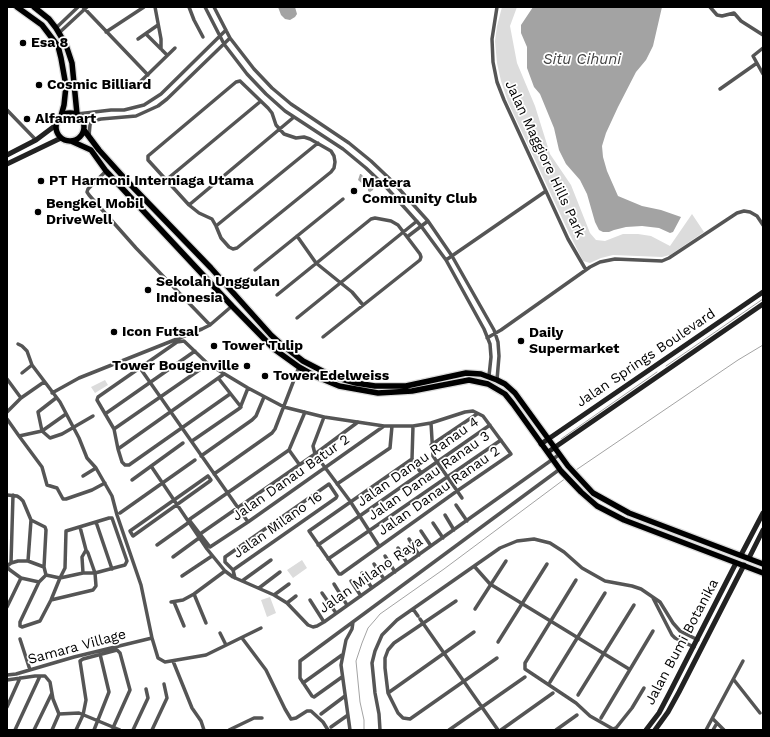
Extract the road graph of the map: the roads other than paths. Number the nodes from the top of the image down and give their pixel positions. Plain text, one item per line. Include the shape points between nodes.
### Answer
1 (17, 7) edge
2 (34, 7) edge
3 (78, 7) edge
4 (144, 7) edge
5 (155, 7) edge
6 (189, 7) edge
7 (205, 7) edge
8 (214, 7) edge
9 (497, 7) edge
10 (710, 7) edge
11 (84, 8) edge
12 (158, 25) junction
13 (58, 30) junction
14 (226, 30) junction
15 (106, 32) junction
16 (146, 34) junction
17 (763, 35) edge
18 (203, 36) dead end
19 (220, 36) junction
20 (230, 38) junction
21 (138, 39) dead end
22 (224, 44) junction
23 (175, 48) dead end
24 (763, 48) edge
25 (160, 49) junction
26 (167, 56) junction
27 (757, 63) junction
28 (254, 69) junction
29 (247, 74) junction
30 (763, 74) edge
31 (148, 75) junction
32 (137, 86) dead end
33 (169, 87) junction
34 (720, 89) dead end
35 (174, 92) junction
36 (261, 101) junction
37 (7, 110) edge
38 (77, 114) junction
39 (305, 114) junction
40 (61, 116) junction
41 (294, 117) junction
42 (300, 121) junction
43 (56, 125) junction
44 (280, 129) junction
45 (84, 130) junction
46 (89, 137) junction
47 (61, 138) junction
48 (36, 140) junction
49 (71, 141) junction
50 (318, 143) junction
51 (7, 154) edge
52 (7, 164) edge
53 (106, 171) junction
54 (166, 180) junction
55 (546, 191) junction
56 (343, 199) dead end
57 (148, 203) junction
58 (189, 205) junction
59 (142, 209) junction
60 (417, 221) junction
61 (428, 221) junction
62 (763, 225) edge
63 (216, 226) junction
64 (421, 226) junction
65 (403, 232) junction
66 (297, 236) junction
67 (407, 237) junction
68 (452, 256) junction
69 (446, 260) junction
70 (316, 263) junction
71 (255, 270) dead end
72 (586, 270) junction
73 (341, 282) junction
74 (763, 292) edge
75 (277, 295) dead end
76 (763, 304) edge
77 (363, 305) junction
78 (232, 306) junction
79 (297, 318) dead end
80 (210, 325) junction
81 (495, 334) junction
82 (323, 337) dead end
83 (488, 338) junction
84 (18, 344) dead end
85 (195, 351) junction
86 (208, 364) junction
87 (658, 364) junction
88 (32, 365) junction
89 (299, 367) junction
90 (140, 368) junction
91 (22, 373) dead end
92 (664, 373) junction
93 (224, 374) junction
94 (489, 376) junction
95 (219, 378) junction
96 (7, 379) edge
97 (498, 380) junction
98 (44, 382) junction
99 (150, 382) junction
100 (375, 386) junction
101 (248, 388) junction
102 (52, 393) junction
103 (374, 393) junction
104 (230, 394) junction
105 (160, 397) junction
106 (264, 397) junction
107 (21, 398) junction
108 (56, 398) junction
109 (7, 404) edge
110 (284, 406) junction
111 (241, 407) junction
112 (9, 411) edge
113 (171, 412) junction
114 (305, 412) junction
115 (66, 414) junction
116 (105, 414) junction
117 (477, 414) junction
118 (93, 416) dead end
119 (324, 416) junction
120 (7, 420) edge
121 (358, 422) junction
122 (431, 423) junction
123 (490, 425) junction
124 (384, 426) junction
125 (392, 426) junction
126 (413, 426) junction
127 (73, 427) junction
128 (182, 428) junction
129 (114, 429) junction
130 (42, 431) junction
131 (18, 436) junction
132 (549, 439) junction
133 (501, 440) junction
134 (192, 441) junction
135 (183, 443) dead end
136 (541, 444) junction
137 (431, 445) junction
138 (555, 448) junction
139 (118, 449) junction
140 (289, 450) junction
141 (548, 452) junction
142 (315, 454) junction
143 (560, 454) junction
144 (201, 456) junction
145 (412, 459) junction
146 (553, 459) junction
147 (195, 460) dead end
148 (437, 462) junction
149 (299, 464) junction
150 (151, 466) junction
151 (325, 467) junction
152 (96, 468) junction
153 (561, 470) junction
154 (421, 473) junction
155 (214, 474) junction
156 (83, 476) dead end
157 (447, 477) junction
158 (132, 480) dead end
159 (105, 483) junction
160 (162, 483) junction
161 (337, 484) junction
162 (457, 491) junction
163 (228, 493) junction
164 (7, 495) edge
165 (14, 495) junction
166 (462, 498) dead end
167 (174, 500) junction
168 (350, 501) junction
169 (177, 505) junction
170 (456, 505) dead end
171 (238, 507) junction
172 (120, 513) dead end
173 (763, 513) edge
174 (445, 515) dead end
175 (360, 516) junction
176 (31, 520) junction
177 (189, 521) junction
178 (467, 521) junction
179 (96, 522) junction
180 (248, 522) junction
181 (433, 523) dead end
182 (80, 527) junction
183 (454, 530) junction
184 (763, 530) edge
185 (369, 531) junction
186 (421, 531) dead end
187 (200, 536) junction
188 (443, 538) junction
189 (409, 539) dead end
190 (157, 545) dead end
191 (318, 545) junction
192 (379, 546) junction
193 (431, 546) junction
194 (398, 548) dead end
195 (86, 550) junction
196 (419, 555) junction
197 (741, 555) junction
198 (212, 556) junction
199 (385, 556) dead end
200 (173, 557) dead end
201 (749, 558) junction
202 (328, 559) junction
203 (271, 560) dead end
204 (28, 561) junction
205 (506, 561) dead end
206 (11, 563) junction
207 (407, 563) junction
208 (736, 563) junction
209 (374, 564) dead end
210 (547, 564) dead end
211 (763, 564) edge
212 (744, 565) junction
213 (7, 566) edge
214 (474, 566) junction
215 (44, 567) junction
216 (112, 569) junction
217 (233, 570) junction
218 (225, 571) junction
219 (280, 572) dead end
220 (395, 572) junction
221 (84, 573) junction
222 (95, 573) junction
223 (362, 573) dead end
224 (763, 573) edge
225 (46, 575) junction
226 (182, 576) dead end
227 (21, 578) junction
228 (60, 578) junction
229 (235, 578) junction
230 (384, 579) junction
231 (576, 580) dead end
232 (242, 581) junction
233 (351, 581) dead end
234 (38, 582) junction
235 (289, 584) dead end
236 (334, 584) dead end
237 (490, 584) junction
238 (259, 588) junction
239 (372, 588) junction
240 (322, 593) dead end
241 (605, 593) dead end
242 (194, 594) junction
243 (274, 595) junction
244 (651, 595) junction
245 (296, 596) dead end
246 (361, 596) junction
247 (52, 600) junction
248 (310, 600) dead end
249 (456, 601) dead end
250 (287, 603) junction
251 (522, 603) junction
252 (347, 605) junction
253 (634, 605) dead end
254 (7, 608) edge
255 (413, 609) junction
256 (475, 609) dead end
257 (336, 613) junction
258 (418, 616) dead end
259 (420, 620) dead end
260 (550, 621) junction
261 (324, 622) junction
262 (353, 622) junction
263 (206, 623) dead end
264 (423, 624) junction
265 (184, 626) dead end
266 (261, 628) dead end
267 (653, 631) dead end
268 (474, 632) dead end
269 (220, 633) dead end
270 (578, 637) junction
271 (152, 638) junction
272 (242, 638) junction
273 (20, 639) dead end
274 (698, 640) junction
275 (498, 642) dead end
276 (226, 645) junction
277 (694, 647) junction
278 (100, 654) junction
279 (342, 654) junction
280 (444, 654) junction
281 (604, 654) junction
282 (497, 658) dead end
283 (173, 661) junction
284 (744, 661) dead end
285 (629, 669) junction
286 (30, 670) junction
287 (7, 675) edge
288 (40, 676) junction
289 (342, 677) junction
290 (525, 677) dead end
291 (20, 678) junction
292 (7, 680) edge
293 (734, 680) junction
294 (464, 681) junction
295 (550, 682) dead end
296 (303, 683) junction
297 (164, 684) dead end
298 (644, 688) dead end
299 (146, 689) dead end
300 (52, 692) junction
301 (388, 693) junction
302 (553, 693) dead end
303 (578, 695) dead end
304 (345, 696) junction
305 (482, 706) junction
306 (7, 707) edge
307 (760, 713) dead end
308 (59, 714) junction
309 (321, 714) dead end
310 (83, 715) junction
311 (348, 715) junction
312 (577, 715) dead end
313 (262, 718) dead end
314 (601, 718) dead end
315 (713, 719) junction
316 (99, 721) junction
317 (653, 721) junction
318 (717, 723) junction
319 (660, 725) junction
320 (112, 728) edge
321 (330, 729) edge
322 (15, 730) edge
323 (34, 730) edge
324 (52, 730) edge
325 (76, 730) edge
326 (94, 730) edge
327 (120, 730) edge
328 (133, 730) edge
329 (152, 730) edge
330 (204, 730) edge
331 (229, 730) edge
332 (350, 730) edge
333 (380, 730) edge
334 (449, 730) edge
335 (498, 730) edge
336 (501, 730) edge
337 (556, 730) edge
338 (646, 730) edge
339 (655, 730) edge
340 (706, 730) edge
341 (713, 730) edge
342 (724, 730) edge

1 - 40 main road via 42,25 58,46 66,86
2 - 13 main road
3 - 13 street
4 - 15 street
5 - 12 street
6 - 18 street
7 - 19 street
8 - 14 street
9 - 55 street, Jalan Maggiore Hills Park via 492,39 497,82
10 - 17 street via 717,15 734,13 741,21
11 - 13 street
11 - 15 street
12 - 16 street
12 - 25 street
13 - 38 main road via 72,63
14 - 19 street
14 - 20 street
15 - 31 street
16 - 21 street
16 - 25 street
19 - 22 street
19 - 33 street
20 - 22 street
20 - 28 street
22 - 29 street
22 - 35 street
23 - 26 street
24 - 27 street via 753,56
25 - 26 street
26 - 31 street
27 - 30 street
27 - 34 street
28 - 29 street
28 - 39 street via 272,88
29 - 41 street
31 - 32 street
33 - 35 street
33 - 38 street via 153,100 134,108
35 - 46 street via 158,106 136,116 92,121
36 - 44 street via 272,113 273,120
36 - 54 street
36 - 54 street via 240,81 236,82 148,156 148,160
37 - 48 street
38 - 40 main road via 67,113
38 - 45 main road via 84,122
39 - 42 street
39 - 61 street via 371,162
40 - 43 main road
41 - 42 street
41 - 44 street
42 - 60 street via 343,149 366,168
43 - 47 main road
43 - 48 main road
44 - 50 street via 289,137 310,138
44 - 58 street
45 - 46 main road
45 - 49 main road via 78,138
46 - 57 main road
47 - 49 main road
47 - 52 main road
48 - 51 main road
49 - 53 main road via 91,150
50 - 63 street
50 - 63 street via 334,156 334,168 237,248 228,247
53 - 59 main road
53 - 80 street via 88,189 88,195
54 - 58 street
55 - 68 street
55 - 72 street, Jalan Maggiore Hills Park
56 - 66 street
57 - 59 main road
57 - 100 main road via 281,344 303,361 324,372 356,383
58 - 63 street via 212,219
59 - 78 main road
60 - 64 street
60 - 65 street
61 - 64 street
61 - 68 street
62 - 72 street via 757,216 744,211 662,261 615,259 600,262
64 - 67 street
64 - 69 street
65 - 67 street
65 - 70 street via 391,221 371,219
65 - 73 street
66 - 70 street
66 - 71 street
67 - 77 street via 420,254 420,260
68 - 69 street
68 - 81 street
69 - 83 street
70 - 73 street
70 - 75 street
72 - 81 street
73 - 77 street
73 - 79 street
74 - 87 main road, Jalan Springs Boulevard
76 - 92 main road, Jalan Springs Boulevard
77 - 82 street
78 - 80 street
78 - 89 main road via 274,349
80 - 102 street via 79,378
81 - 83 street
81 - 97 street via 499,356
83 - 94 street via 491,356
84 - 88 street via 28,352
85 - 86 street
85 - 90 street via 184,341 180,341
85 - 99 street
86 - 93 street
86 - 105 street
87 - 92 main road
87 - 132 main road, Jalan Springs Boulevard
88 - 91 street
88 - 98 street
89 - 103 main road via 334,384
89 - 110 street
90 - 99 street
90 - 116 street via 98,397 97,400
92 - 138 main road, Jalan Springs Boulevard
93 - 95 street
93 - 101 street
94 - 97 main road
94 - 100 main road via 466,373 406,386
95 - 104 street
95 - 113 street
96 - 107 street
97 - 132 main road via 515,393
98 - 102 street
98 - 107 street
99 - 105 street
99 - 116 street
100 - 103 main road
101 - 106 street
101 - 111 street
102 - 108 street
103 - 136 main road via 412,392 469,380 481,381 505,394
104 - 111 street
104 - 128 street
105 - 113 street
105 - 129 street
106 - 110 street
106 - 144 street via 252,420
107 - 112 street
108 - 115 street
108 - 130 street via 37,414
109 - 112 street
110 - 114 street
110 - 155 street via 272,433
111 - 134 street
113 - 128 street
113 - 139 street
114 - 119 street
114 - 140 street
115 - 127 street
115 - 130 street
116 - 129 street
117 - 122 street via 472,411 465,412
117 - 123 street via 483,416
117 - 137 street
118 - 127 street
119 - 121 street
119 - 142 street via 313,446
120 - 131 street
121 - 124 street
121 - 142 street
122 - 126 street
122 - 137 street
123 - 133 street
123 - 148 street, Jalan Danau Ranau 4
124 - 125 street
124 - 151 street, Jalan Danau Batur 2
125 - 126 street
125 - 161 street via 390,447
126 - 145 street
127 - 130 street via 50,438
127 - 152 street via 87,458
128 - 134 street
128 - 139 street via 129,465 122,462
129 - 139 street
130 - 131 street
131 - 159 street via 42,467 47,485 57,488 63,499
132 - 136 main road, Jalan Springs Boulevard
132 - 138 main road
133 - 157 street, Jalan Danau Ranau 3
133 - 162 street, Jalan Danau Ranau 2 via 512,454
134 - 144 street
135 - 150 street
136 - 141 main road
137 - 148 street
138 - 141 main road, Jalan Springs Boulevard
138 - 143 main road
140 - 149 street
140 - 163 street
141 - 146 main road
142 - 149 street
142 - 151 street
143 - 146 street, Jalan Milano Raya
143 - 197 main road via 593,493 629,513
144 - 155 street
145 - 154 street
145 - 168 street
146 - 153 main road
146 - 178 street, Jalan Milano Raya
147 - 160 street
148 - 154 street, Jalan Danau Ranau 4
148 - 157 street
149 - 171 street
150 - 158 street
150 - 160 street
151 - 161 street
151 - 180 street, Jalan Danau Batur 2
152 - 156 street
152 - 159 street
153 - 208 main road via 589,500 613,514
153 - 262 street
154 - 175 street, Jalan Danau Ranau 4
155 - 163 street
157 - 162 street
157 - 185 street, Jalan Danau Ranau 3
159 - 271 street via 114,500 141,585
160 - 167 street
160 - 172 street
161 - 168 street
162 - 166 street
162 - 192 street, Jalan Danau Ranau 2
163 - 171 street
163 - 177 street
164 - 165 street
165 - 176 street via 23,501
165 - 206 street
167 - 169 street
167 - 169 street via 208,476 211,480
167 - 169 street via 130,531 133,536
168 - 175 street
168 - 191 street via 309,531
169 - 177 street
170 - 178 street
171 - 180 street
171 - 187 street
173 - 197 main road
174 - 183 street
175 - 185 street
175 - 191 street, Jalan Danau Ranau 4
176 - 204 street
176 - 215 street via 46,530
177 - 187 street
177 - 190 street
178 - 183 street, Jalan Milano Raya
179 - 182 street
179 - 216 street
179 - 216 street via 112,518 125,554 127,563
180 - 187 street, Jalan Danau Batur 2 via 211,547
181 - 188 street
182 - 195 street
182 - 228 street via 66,532 65,568
183 - 188 street, Jalan Milano Raya
184 - 201 main road
185 - 192 street
185 - 202 street, Jalan Danau Ranau 3
186 - 193 street
187 - 198 street, Jalan Milano Raya
187 - 200 street
188 - 193 street, Jalan Milano Raya
189 - 196 street
191 - 202 street
192 - 202 street, Jalan Danau Ranau 2 via 341,574
193 - 196 street, Jalan Milano Raya
194 - 207 street
195 - 221 street via 82,557
195 - 222 street
196 - 207 street, Jalan Milano Raya
197 - 201 main road
198 - 218 street, Jalan Milano Raya
198 - 226 street
199 - 220 street
201 - 211 main road
203 - 232 street
204 - 206 street
204 - 215 street
205 - 237 street
206 - 213 street
207 - 220 street, Jalan Milano Raya
208 - 212 main road
208 - 274 main road, Jalan Bumi Botanika
209 - 230 street
210 - 251 street
212 - 224 main road
212 - 319 main road, Jalan Bumi Botanika
213 - 227 street
214 - 237 street
214 - 244 street via 511,543 523,540 543,541 554,545 582,568 605,581 632,586
214 - 255 street
215 - 225 street
216 - 222 street
217 - 217 street, Jalan Milano 16 via 336,498 329,484 225,557 225,562
217 - 229 street
218 - 229 street, Jalan Milano Raya
218 - 242 street
219 - 238 street
220 - 230 street, Jalan Milano Raya
221 - 222 street
221 - 228 street
222 - 247 street via 96,586 93,590
223 - 239 street
225 - 228 street
225 - 234 street
227 - 234 street
227 - 254 street
228 - 247 street
229 - 232 street, Jalan Milano Raya
230 - 239 street, Jalan Milano Raya
231 - 260 street
232 - 238 street, Jalan Milano Raya
233 - 246 street
234 - 247 street via 20,626 25,627 40,620
235 - 243 street
236 - 252 street
237 - 251 street
237 - 256 street
238 - 243 street, Jalan Milano Raya
239 - 246 street, Jalan Milano Raya
240 - 257 street
241 - 270 street
242 - 263 street
242 - 265 street via 173,602
243 - 250 street, Jalan Milano Raya
244 - 274 street via 660,602 677,628
244 - 277 street via 672,635
245 - 250 street
246 - 252 street, Jalan Milano Raya
248 - 261 street
249 - 264 street
250 - 261 street, Jalan Milano Raya via 308,625 313,627
251 - 260 street
251 - 275 street
252 - 257 street, Jalan Milano Raya
253 - 281 street
255 - 258 street
255 - 333 street via 385,631 378,640 372,657
257 - 261 street, Jalan Milano Raya
259 - 264 street
260 - 270 street
260 - 298 street via 524,667 576,703 590,716 613,729 616,728
262 - 279 street
262 - 296 street via 300,661 300,678
264 - 280 street
264 - 301 street via 394,643 388,650 384,668
266 - 272 street
267 - 285 street
268 - 280 street
269 - 276 street
270 - 281 street
270 - 295 street
271 - 283 street via 158,658 165,662
271 - 286 street, Samara Village
272 - 276 street
272 - 321 street via 266,670 291,719 311,711
273 - 286 street
274 - 277 main road, Jalan Bumi Botanika
276 - 283 street via 206,655
277 - 317 main road, Jalan Bumi Botanika
278 - 310 street via 80,661 86,700
278 - 316 street via 109,692
278 - 320 street via 117,650 120,653 130,690
279 - 289 street
279 - 296 street
280 - 294 street
280 - 301 street
281 - 285 street
281 - 303 street
282 - 294 street
283 - 330 street
284 - 293 street
285 - 314 street
286 - 287 street, Samara Village
288 - 291 street
288 - 300 street via 48,679
288 - 322 street
289 - 296 street via 314,697
289 - 304 street
290 - 305 street
291 - 292 street
291 - 306 street
293 - 307 street
293 - 315 street
294 - 301 street via 410,719 403,718 398,713
294 - 305 street
297 - 329 street via 167,698
299 - 328 street via 148,698
300 - 308 street
300 - 323 street
302 - 336 street
304 - 309 street
304 - 311 street
305 - 334 street
305 - 335 street
308 - 310 street
308 - 324 street
310 - 316 street
310 - 325 street
311 - 321 street
311 - 332 street
312 - 337 street
313 - 331 street via 254,718
315 - 318 street
315 - 340 street
316 - 320 street
316 - 326 street
317 - 319 main road
317 - 338 main road, Jalan Bumi Botanika
318 - 341 street
318 - 342 street
319 - 339 main road, Jalan Bumi Botanika
320 - 327 street

